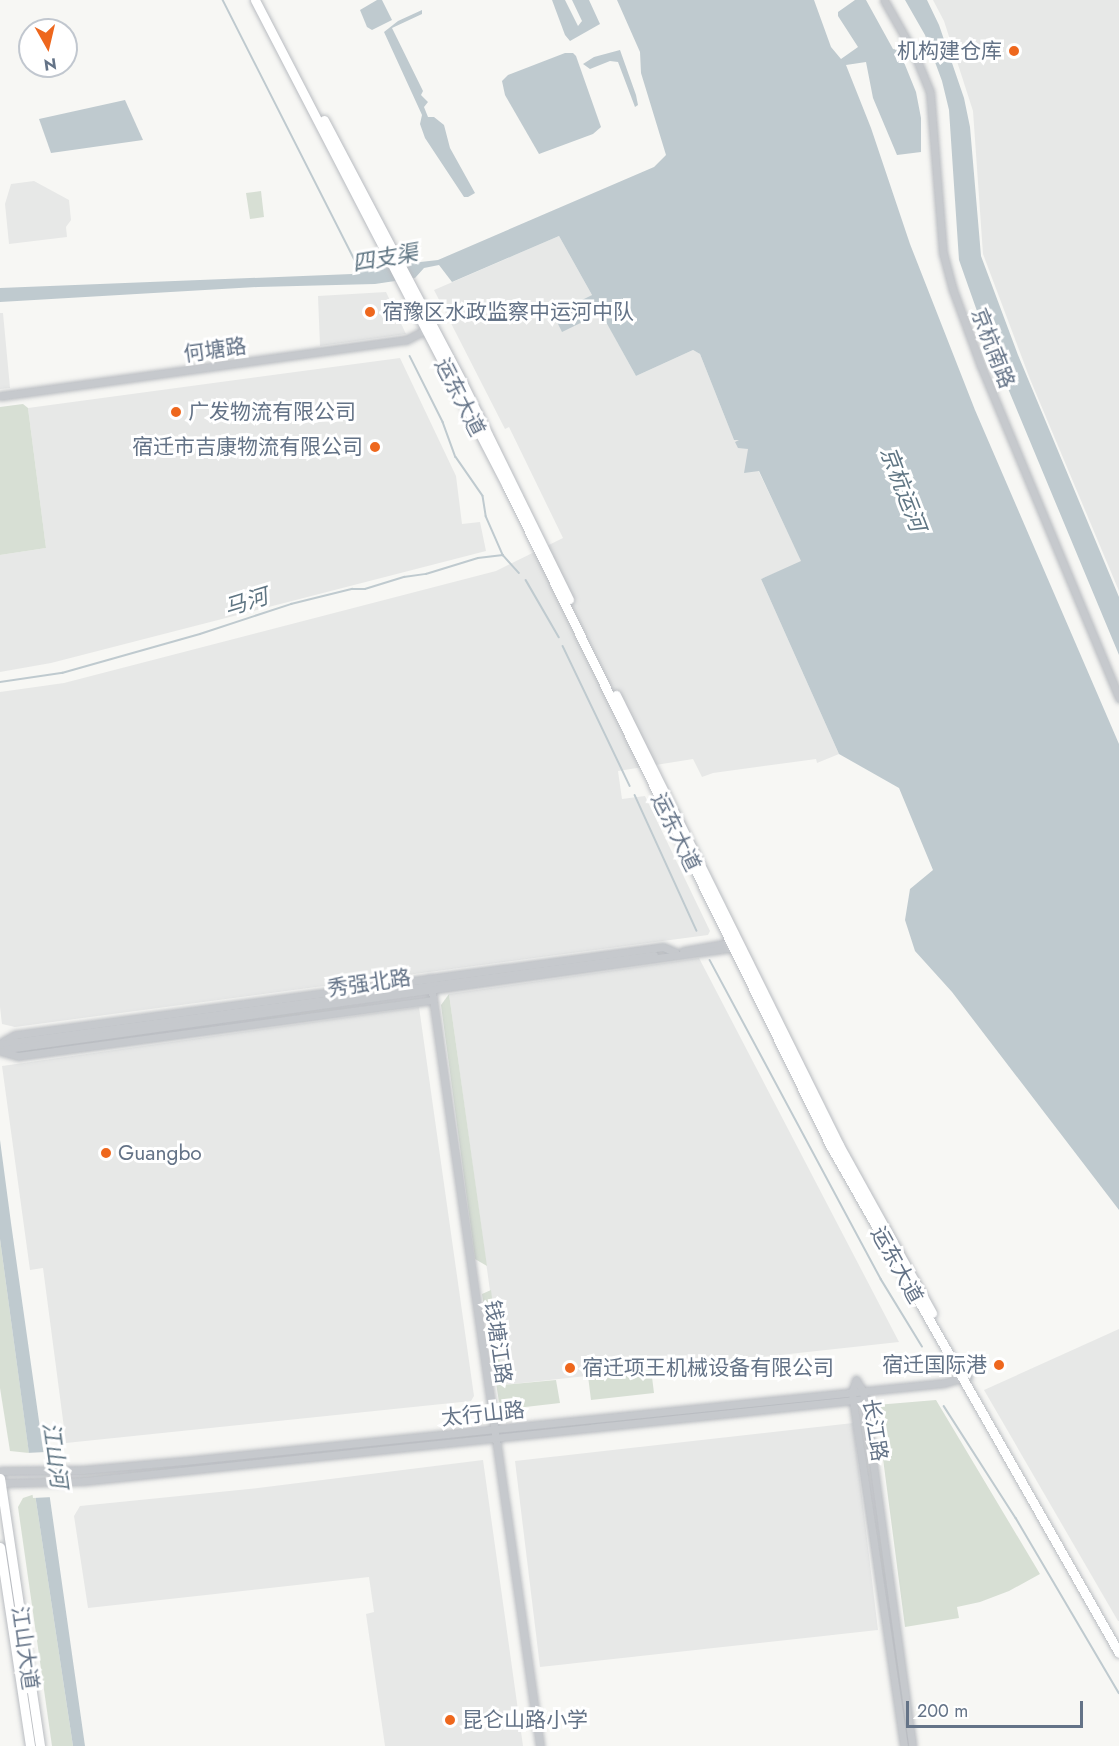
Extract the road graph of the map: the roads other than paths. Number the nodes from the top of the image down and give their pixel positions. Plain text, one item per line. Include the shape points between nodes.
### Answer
1 (255, 0) edge
2 (262, 0) edge
3 (884, 0) edge
4 (389, 252) junction
5 (429, 328) junction
6 (0, 396) edge
7 (1119, 698) edge
8 (737, 944) junction
9 (431, 985) junction
10 (433, 1000) junction
11 (0, 1043) edge
12 (0, 1050) edge
13 (965, 1378) junction
14 (863, 1391) junction
15 (852, 1392) junction
16 (864, 1399) junction
17 (853, 1400) junction
18 (495, 1434) junction
19 (0, 1471) edge
20 (0, 1479) edge
21 (0, 1483) edge
22 (0, 1547) edge
23 (1119, 1641) edge
24 (1119, 1653) edge
25 (30, 1746) edge
26 (40, 1746) edge
27 (540, 1746) edge
28 (904, 1746) edge
29 (912, 1746) edge

1 - 4 main road, 运东大道
2 - 4 main road, 运东大道
3 - 7 street, 京杭南路 via 914,53 930,92 943,253 953,290
4 - 5 main road, 运东大道
5 - 6 street, 何塘路 via 406,340
5 - 8 main road, 运东大道
8 - 9 street, 秀强北路
8 - 9 street, 秀强北路
8 - 13 main road, 运东大道 via 839,1145
9 - 10 street, 钱塘江路
9 - 11 street, 秀强北路
9 - 12 street, 秀强北路
10 - 12 street via 18,1056
10 - 18 street, 钱塘江路
13 - 14 street
13 - 23 main road, 运东大道
13 - 24 main road, 运东大道
14 - 15 street, 长江路 via 856,1380
14 - 16 street, 长江路
15 - 17 street, 长江路
15 - 18 street, 太行山路
16 - 17 street, 太行山路
16 - 29 street, 长江路
17 - 18 street, 太行山路
17 - 28 street, 长江路
18 - 19 street, 太行山路 via 58,1471
18 - 21 street, 太行山路 via 58,1482
18 - 27 street, 钱塘江路
20 - 21 main road, 江山大道
21 - 26 main road, 江山大道
22 - 25 main road, 江山大道

